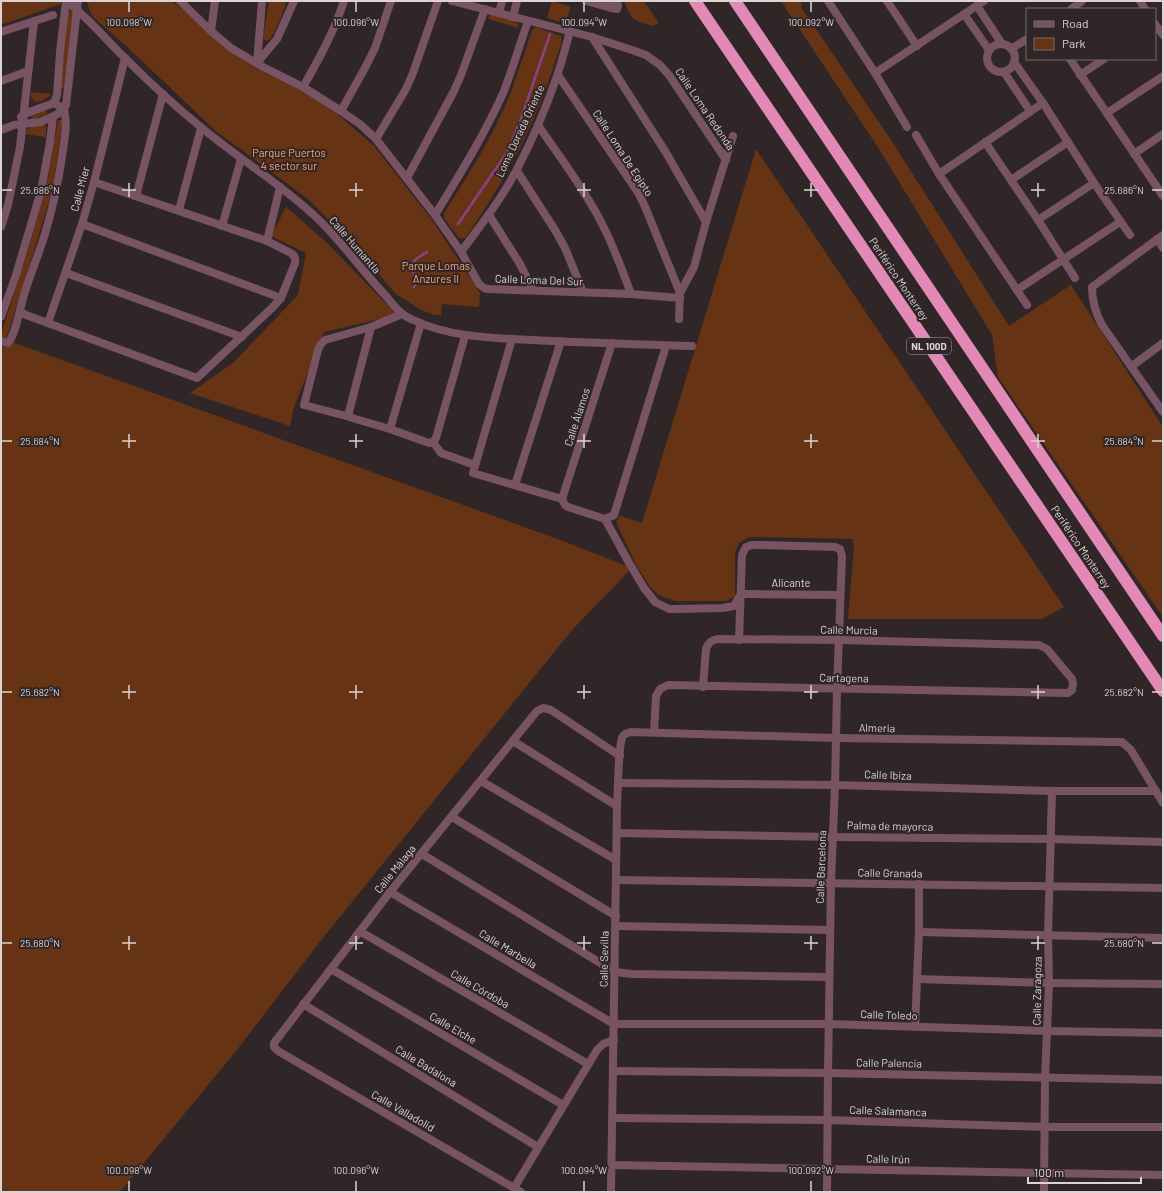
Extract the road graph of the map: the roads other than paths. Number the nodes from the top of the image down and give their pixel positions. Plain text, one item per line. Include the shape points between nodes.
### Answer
1 (66, 1) edge
2 (180, 1) edge
3 (215, 1) edge
4 (262, 1) edge
5 (294, 1) edge
6 (344, 1) edge
7 (391, 1) edge
8 (438, 1) edge
9 (452, 1) edge
10 (502, 1) edge
11 (517, 1) edge
12 (586, 1) edge
13 (610, 1) edge
14 (695, 1) edge
15 (734, 1) edge
16 (828, 1) edge
17 (1082, 1) edge
18 (891, 2) edge
19 (980, 4) edge
20 (77, 5) edge
21 (1072, 8) edge
22 (485, 10) junction
23 (499, 13) junction
24 (964, 14) junction
25 (53, 15) dead end
26 (513, 17) junction
27 (34, 21) junction
28 (528, 21) junction
29 (1156, 26) edge
30 (211, 31) junction
31 (570, 31) junction
32 (1, 32) edge
33 (1163, 36) edge
34 (592, 37) junction
35 (1026, 40) edge
36 (1002, 44) junction
37 (917, 46) junction
38 (989, 50) junction
39 (1011, 50) junction
40 (125, 58) junction
41 (1071, 60) edge
42 (1102, 60) edge
43 (1014, 62) junction
44 (257, 63) junction
45 (28, 71) junction
46 (1004, 72) junction
47 (875, 73) junction
48 (558, 75) junction
49 (1080, 75) junction
50 (1163, 76) edge
51 (1, 81) edge
52 (303, 87) junction
53 (163, 94) junction
54 (54, 103) junction
55 (1043, 103) junction
56 (64, 109) junction
57 (341, 111) junction
58 (1030, 111) junction
59 (1106, 113) junction
60 (24, 114) junction
61 (53, 116) junction
62 (23, 124) junction
63 (14, 125) junction
64 (538, 125) junction
65 (907, 127) dead end
66 (202, 128) junction
67 (1, 130) edge
68 (1163, 134) edge
69 (916, 135) dead end
70 (733, 136) dead end
71 (376, 139) junction
72 (985, 142) junction
73 (1068, 142) junction
74 (1134, 154) junction
75 (241, 159) junction
76 (726, 160) junction
77 (516, 171) junction
78 (939, 174) junction
79 (407, 178) junction
80 (1011, 180) junction
81 (94, 182) junction
82 (1094, 183) junction
83 (280, 187) junction
84 (1163, 194) edge
85 (136, 196) junction
86 (179, 210) junction
87 (435, 214) junction
88 (489, 215) junction
89 (1038, 220) junction
90 (706, 222) junction
91 (1120, 222) junction
92 (82, 224) junction
93 (222, 226) junction
94 (1, 227) edge
95 (1130, 235) dead end
96 (1160, 237) edge
97 (267, 242) junction
98 (1163, 248) edge
99 (461, 252) junction
100 (1063, 260) junction
101 (66, 273) junction
102 (1075, 278) dead end
103 (533, 290) junction
104 (1017, 290) junction
105 (584, 292) junction
106 (631, 294) junction
107 (680, 296) junction
108 (281, 298) junction
109 (1027, 305) dead end
110 (20, 311) junction
111 (402, 314) junction
112 (1, 317) edge
113 (679, 319) dead end
114 (48, 323) junction
115 (422, 323) junction
116 (371, 327) junction
117 (466, 336) junction
118 (242, 337) junction
119 (512, 339) junction
120 (561, 341) junction
121 (1, 342) edge
122 (612, 343) junction
123 (1163, 343) edge
124 (666, 346) junction
125 (692, 346) dead end
126 (1132, 366) junction
127 (1160, 400) edge
128 (1163, 412) edge
129 (350, 417) junction
130 (390, 429) junction
131 (433, 442) junction
132 (476, 466) junction
133 (515, 485) junction
134 (562, 499) junction
135 (605, 519) junction
136 (741, 594) junction
137 (840, 595) junction
138 (1163, 636) edge
139 (739, 640) junction
140 (839, 640) junction
141 (703, 687) junction
142 (837, 689) junction
143 (1072, 690) joint
144 (1163, 691) edge
145 (631, 732) joint
146 (654, 732) junction
147 (836, 738) junction
148 (513, 741) junction
149 (620, 756) junction
150 (481, 780) junction
151 (619, 783) junction
152 (835, 785) junction
153 (1052, 791) junction
154 (1156, 791) junction
155 (1163, 802) edge
156 (617, 806) junction
157 (452, 817) junction
158 (617, 833) junction
159 (833, 837) junction
160 (1051, 839) junction
161 (1163, 842) edge
162 (422, 854) junction
163 (616, 860) junction
164 (616, 880) junction
165 (831, 882) junction
166 (919, 884) junction
167 (1050, 887) junction
168 (1163, 888) edge
169 (390, 892) junction
170 (616, 916) junction
171 (616, 926) junction
172 (830, 930) junction
173 (361, 932) junction
174 (919, 932) junction
175 (1048, 935) junction
176 (1163, 938) edge
177 (331, 969) junction
178 (615, 972) junction
179 (829, 977) junction
180 (917, 979) junction
181 (1049, 983) junction
182 (1163, 984) edge
183 (303, 1004) junction
184 (614, 1024) junction
185 (829, 1024) junction
186 (915, 1027) junction
187 (1047, 1031) junction
188 (1163, 1032) edge
189 (614, 1040) junction
190 (274, 1047) joint
191 (588, 1064) junction
192 (614, 1071) junction
193 (828, 1073) junction
194 (1045, 1078) junction
195 (1163, 1080) edge
196 (563, 1105) junction
197 (613, 1118) junction
198 (828, 1120) junction
199 (1045, 1127) junction
200 (1163, 1127) edge
201 (538, 1147) junction
202 (612, 1164) junction
203 (828, 1169) junction
204 (1044, 1173) junction
205 (1163, 1175) edge
206 (518, 1190) edge
207 (611, 1192) edge
208 (827, 1192) edge
209 (1044, 1192) edge

1 - 20 street, Calle Humantla
1 - 54 street via 57,95
2 - 30 street, Calle Loma Del Sur
3 - 30 street
4 - 44 street
5 - 44 street via 277,39
6 - 52 street via 324,50
7 - 57 street via 375,48
8 - 71 street via 406,89
9 - 22 street, Calle Loma Redonda
10 - 23 street
11 - 26 street
12 - 13 street via 617,9 618,5
14 - 144 highway, Periférico Monterrey / NL 100D
15 - 138 highway, Periférico Monterrey / NL 100D
16 - 47 street
17 - 21 street
18 - 37 street
19 - 24 street
19 - 36 street
20 - 40 street, Calle Humantla
20 - 56 street
22 - 23 street, Calle Loma Redonda
22 - 79 street via 462,75
23 - 26 street, Calle Loma Redonda
24 - 37 street
24 - 38 street
25 - 27 street
26 - 28 street, Calle Loma Redonda
27 - 32 street
27 - 45 street
28 - 31 street, Calle Loma Redonda
28 - 87 street via 504,90 486,128 466,166
29 - 33 street
30 - 44 street, Calle Loma Del Sur via 231,48
31 - 34 street, Calle Loma Redonda
31 - 48 street, Loma Dorada Oriente
34 - 76 street, Calle Loma Redonda via 646,55 660,65
34 - 90 street via 665,151
35 - 39 street
36 - 38 street
36 - 39 street
37 - 47 street
38 - 46 street via 988,64 995,71
39 - 43 street
40 - 53 street, Calle Humantla
40 - 81 street, Calle Mier
41 - 49 street
42 - 49 street
43 - 46 street via 1012,67
43 - 55 street
44 - 52 street, Calle Loma Del Sur
45 - 51 street
45 - 60 street
46 - 58 street
47 - 65 street
48 - 64 street, Loma Dorada Oriente
48 - 107 street, Calle Loma De Egipto via 639,194
49 - 59 street
50 - 59 street
52 - 57 street, Calle Loma Del Sur
53 - 66 street, Calle Humantla
53 - 85 street
54 - 56 street
54 - 60 street
55 - 58 street
55 - 73 street
56 - 61 street
56 - 110 street via 65,135 57,188
57 - 71 street, Calle Loma Del Sur
58 - 72 street
59 - 74 street
60 - 62 street
60 - 63 street
61 - 62 street via 40,122
61 - 112 street via 41,191
62 - 63 street
62 - 94 street via 16,171
63 - 67 street
64 - 77 street, Loma Dorada Oriente
64 - 106 street via 600,220
66 - 75 street, Calle Humantla
66 - 86 street
68 - 74 street
69 - 78 street
70 - 76 street
71 - 79 street, Calle Loma Del Sur
72 - 78 street
72 - 80 street
73 - 80 street
73 - 82 street
74 - 84 street
75 - 83 street, Calle Humantla
75 - 93 street
76 - 90 street
77 - 88 street, Loma Dorada Oriente
77 - 105 street via 565,248
78 - 104 street
79 - 87 street, Calle Loma Del Sur
80 - 89 street
81 - 85 street
81 - 92 street, Calle Mier
82 - 89 street
82 - 91 street
83 - 97 street
83 - 111 street, Calle Humantla via 337,238
85 - 86 street
86 - 93 street
87 - 99 street, Calle Loma Del Sur
88 - 99 street, Loma Dorada Oriente
88 - 103 street via 517,258
89 - 100 street
90 - 107 street via 694,267
91 - 95 street
91 - 100 street
92 - 101 street, Calle Mier
92 - 108 street
93 - 97 street
96 - 98 street
96 - 126 street via 1092,287 1094,305 1102,325
97 - 108 street via 291,252 296,260
99 - 103 street, Calle Loma Del Sur via 479,284 484,288
100 - 102 street
100 - 104 street
101 - 114 street, Calle Mier
101 - 118 street
103 - 105 street, Calle Loma Del Sur
104 - 109 street
105 - 106 street, Calle Loma Del Sur
106 - 107 street, Calle Loma Del Sur
107 - 113 street
108 - 118 street
110 - 114 street
110 - 121 street via 11,339 8,343
111 - 115 street, Calle Humantla
111 - 116 street
114 - 118 street via 197,378
115 - 117 street, Calle Humantla via 442,331
115 - 130 street
116 - 129 street via 349,412
116 - 129 street via 330,338 321,344 304,405
117 - 119 street, Calle Humantla
117 - 131 street
119 - 120 street, Calle Humantla
119 - 132 street
120 - 122 street, Calle Humantla
120 - 133 street
122 - 124 street, Calle Humantla
122 - 134 street, Calle Álamos
123 - 126 street
124 - 125 street, Calle Humantla
124 - 135 street via 614,515
126 - 127 street
127 - 128 street
129 - 130 street
130 - 131 street via 428,443
131 - 132 street via 441,453
132 - 133 street via 473,473
133 - 134 street
134 - 135 street via 568,507
135 - 136 street via 644,588 652,599 662,606 676,609 729,608 734,606
136 - 137 street, Alicante
136 - 137 street, Calle Barcelona via 742,555 749,546 840,549
136 - 139 street
137 - 140 street, Calle Barcelona
139 - 140 street, Calle Murcia
139 - 141 street, Calle Murcia via 715,639 708,644
140 - 142 street, Calle Barcelona
140 - 143 street, Calle Murcia via 1034,644 1047,649 1072,679
141 - 142 street, Cartagena
141 - 146 street, Cartagena via 668,685 660,689 656,696
142 - 143 street, Cartagena via 1068,693
142 - 147 street, Calle Barcelona
145 - 146 street, Almeria
145 - 149 street, Calle Sevilla via 623,736
146 - 147 street, Almeria
147 - 152 street, Calle Barcelona
147 - 154 street, Almeria via 1122,742 1131,750
148 - 149 street, Calle Málaga via 537,710 543,708 551,710
148 - 150 street, Calle Málaga
148 - 156 street
149 - 151 street, Calle Sevilla
150 - 157 street, Calle Málaga
150 - 163 street
151 - 152 street, Calle Ibiza
151 - 156 street, Calle Sevilla
152 - 153 street, Calle Ibiza
152 - 159 street, Calle Barcelona
153 - 154 street, Calle Ibiza
153 - 160 street, Calle Zaragoza
154 - 155 street
156 - 158 street, Calle Sevilla
157 - 162 street, Calle Málaga
157 - 170 street
158 - 159 street, Palma de mayorca
158 - 163 street, Calle Sevilla
159 - 160 street, Palma de mayorca
159 - 165 street, Calle Barcelona
160 - 161 street, Palma de mayorca
160 - 167 street, Calle Zaragoza
162 - 169 street, Calle Málaga
162 - 178 street
163 - 164 street, Calle Sevilla
164 - 165 street, Calle Granada
164 - 170 street, Calle Sevilla
165 - 166 street, Calle Granada
165 - 172 street, Calle Barcelona
166 - 167 street, Calle Granada
166 - 174 street
167 - 168 street, Calle Granada
167 - 175 street, Calle Zaragoza
169 - 173 street, Calle Málaga
169 - 184 street, Calle Marbella
170 - 171 street, Calle Sevilla
171 - 172 street
171 - 178 street, Calle Sevilla
172 - 179 street, Calle Barcelona
173 - 177 street, Calle Málaga
173 - 191 street, Calle Córdoba
174 - 175 street
174 - 180 street
175 - 176 street
175 - 181 street, Calle Zaragoza
177 - 183 street, Calle Málaga
177 - 196 street, Calle Elche
178 - 179 street
178 - 184 street, Calle Sevilla
179 - 185 street, Calle Barcelona
180 - 181 street
180 - 186 street
181 - 182 street
181 - 187 street, Calle Zaragoza
183 - 190 street, Calle Málaga via 276,1040
183 - 201 street, Calle Badalona
184 - 185 street, Calle Toledo
184 - 189 street, Calle Sevilla
185 - 186 street, Calle Toledo
185 - 193 street, Calle Barcelona
186 - 187 street, Calle Toledo
187 - 188 street, Calle Toledo
187 - 194 street, Calle Zaragoza
189 - 191 street via 603,1044
189 - 192 street, Calle Sevilla
190 - 206 street, Calle Valladolid
191 - 196 street
192 - 193 street, Calle Palencia
192 - 197 street, Calle Sevilla
193 - 194 street, Calle Palencia
193 - 198 street, Calle Barcelona
194 - 195 street, Calle Palencia
194 - 199 street, Calle Zaragoza
196 - 201 street
197 - 198 street, Calle Salamanca
197 - 202 street, Calle Sevilla
198 - 199 street, Calle Salamanca
198 - 203 street, Calle Barcelona
199 - 200 street, Calle Salamanca
199 - 204 street, Calle Zaragoza
201 - 206 street
202 - 203 street, Calle Irún
202 - 207 street, Calle Sevilla
203 - 204 street, Calle Irún
203 - 208 street, Calle Barcelona
204 - 205 street, Calle Irún
204 - 209 street, Calle Zaragoza

